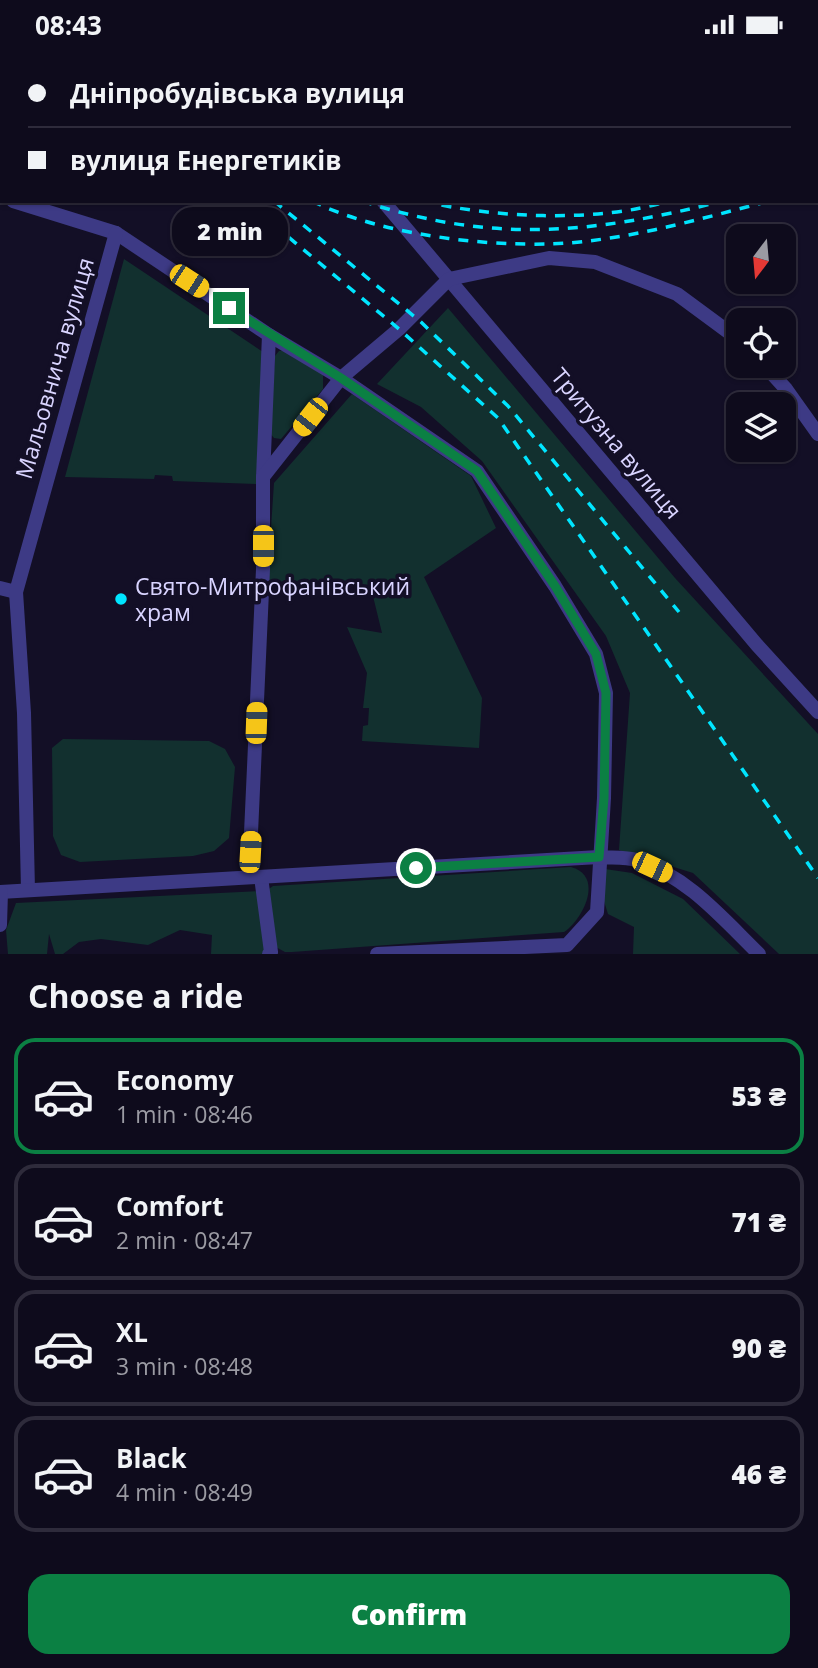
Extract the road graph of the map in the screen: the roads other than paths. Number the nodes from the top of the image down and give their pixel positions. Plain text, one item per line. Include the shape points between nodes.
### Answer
1 (19, 203) edge
2 (385, 203) edge
3 (116, 233) junction
4 (449, 279) junction
5 (726, 330) edge
6 (269, 335) junction
7 (341, 378) junction
8 (776, 378) edge
9 (818, 434) edge
10 (263, 477) junction
11 (0, 588) edge
12 (16, 592) junction
13 (818, 712) edge
14 (599, 857) junction
15 (255, 877) junction
16 (28, 890) junction
17 (0, 892) edge
18 (0, 925) edge
19 (272, 953) edge
20 (377, 954) edge
21 (759, 954) edge

1 - 3 street
2 - 4 street, Тритузна вулиця
3 - 6 street
3 - 12 street, Мальовнича вулиця
4 - 5 street via 549,258 596,262 677,294
4 - 7 street
4 - 13 street, Тритузна вулиця
6 - 7 street
6 - 10 street
7 - 10 street
7 - 14 street via 477,471 596,654 606,693
8 - 9 street
10 - 15 street
11 - 12 street
12 - 16 street, Мальовнича вулиця
14 - 15 street
14 - 20 street via 597,912 567,945
14 - 21 street via 636,860 669,875 698,894
15 - 16 street
15 - 19 street
16 - 17 street
17 - 18 street

